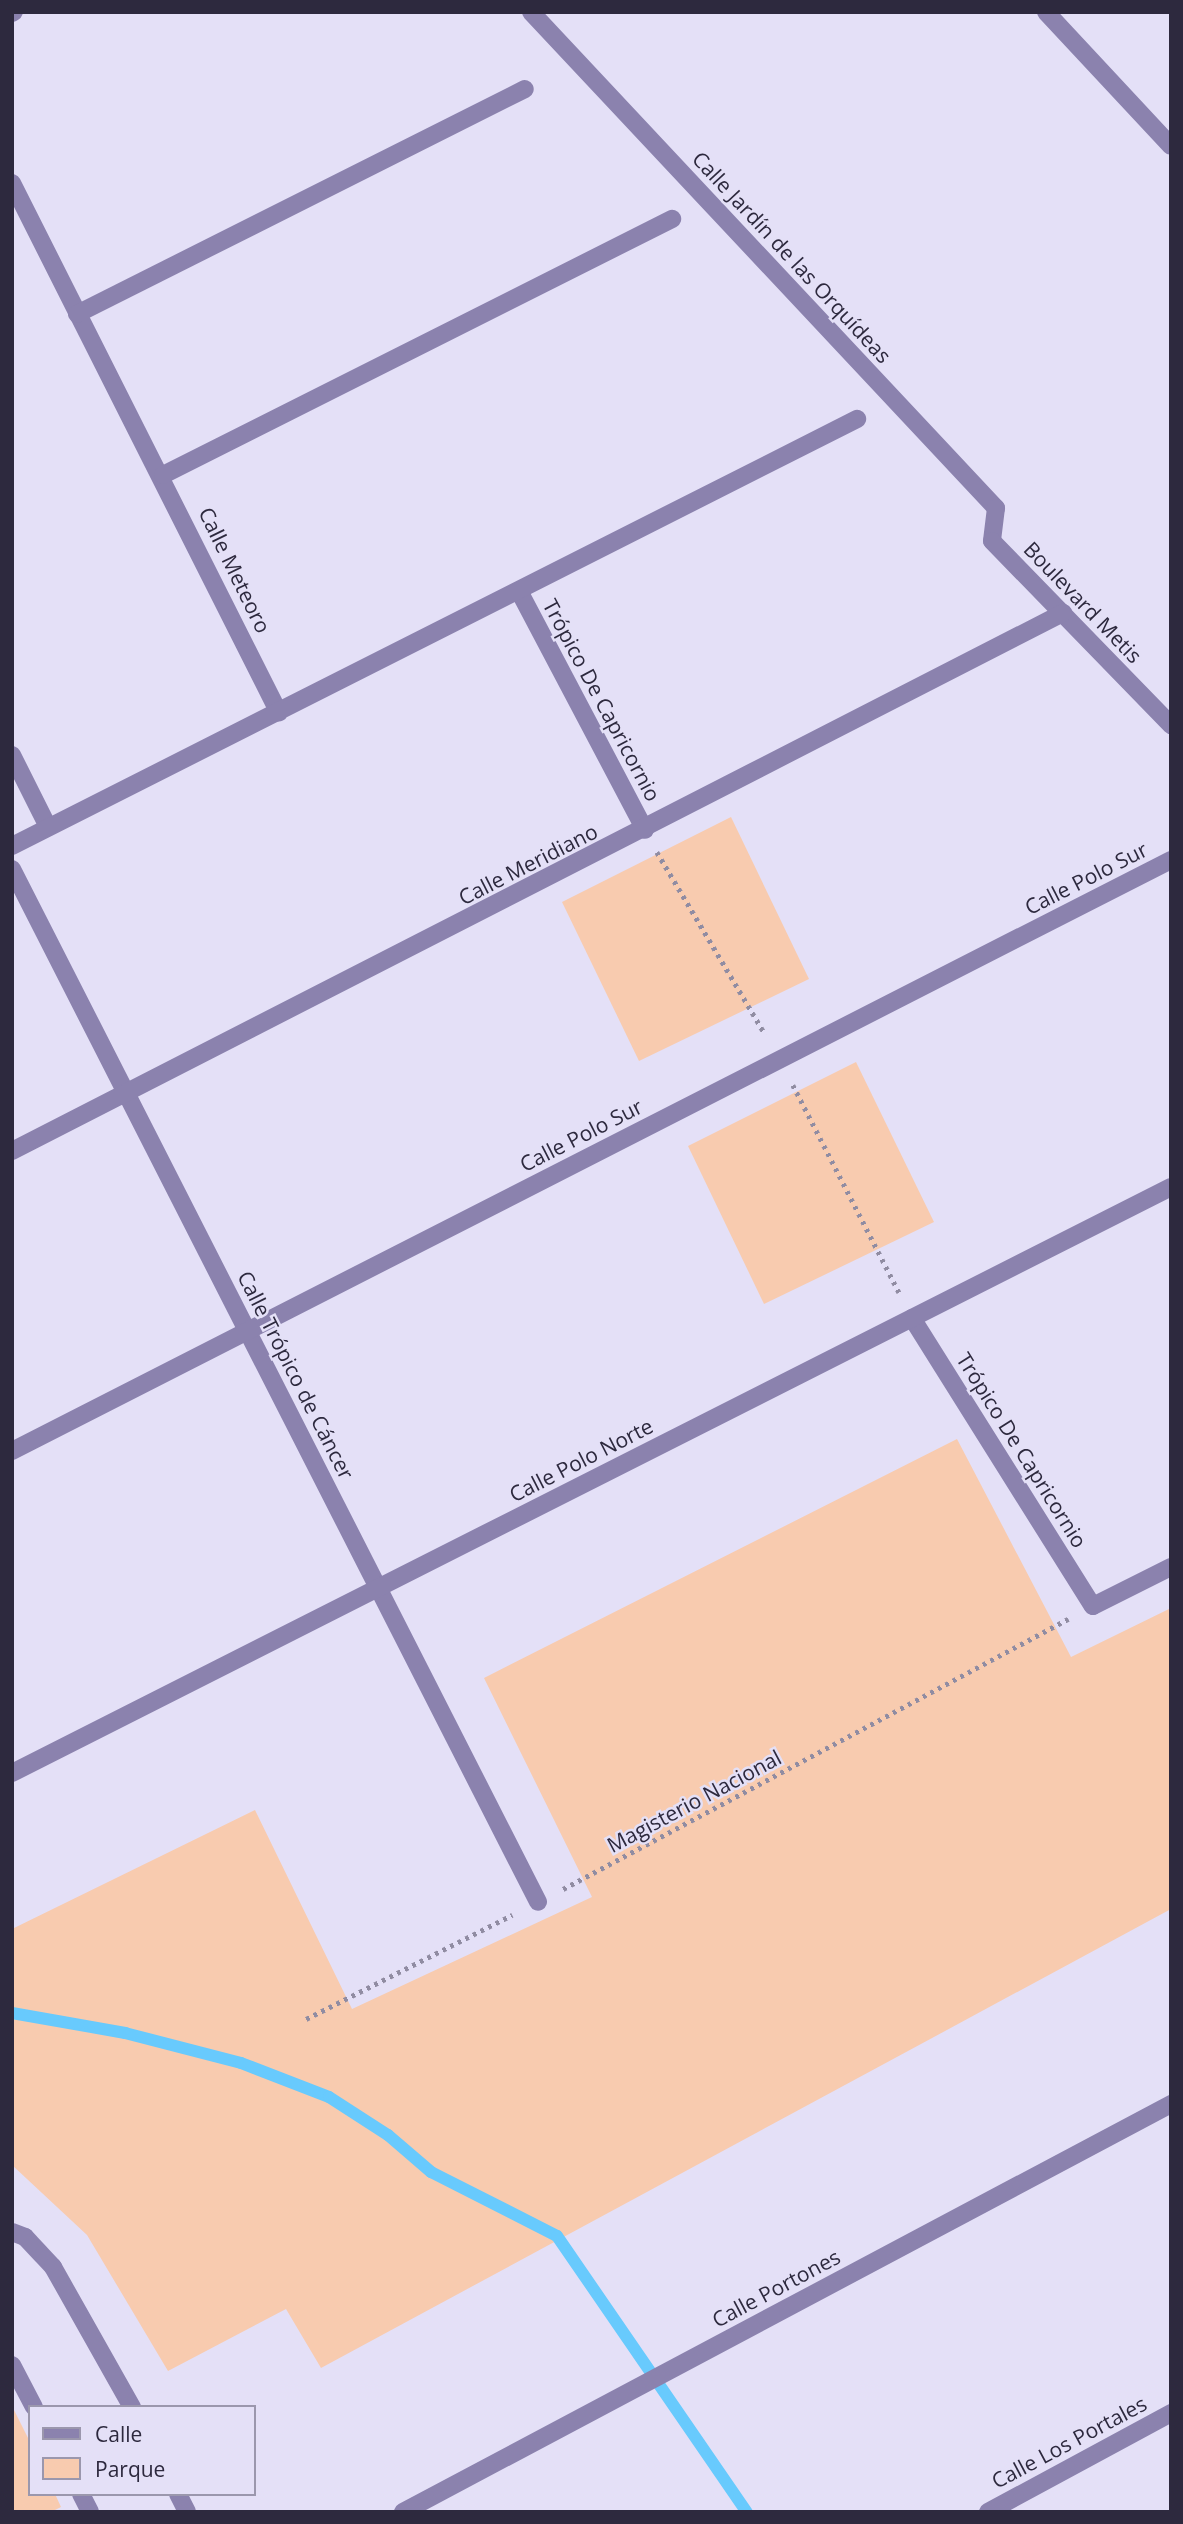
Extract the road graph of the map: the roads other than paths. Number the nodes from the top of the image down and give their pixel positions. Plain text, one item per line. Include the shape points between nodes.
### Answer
1 (531, 12) edge
2 (1046, 12) edge
3 (524, 89) dead end
4 (1171, 146) edge
5 (12, 183) edge
6 (672, 219) dead end
7 (77, 314) junction
8 (857, 419) dead end
9 (163, 475) junction
10 (992, 541) joint
11 (519, 591) junction
12 (1063, 613) junction
13 (279, 713) junction
14 (1171, 724) edge
15 (12, 755) edge
16 (48, 827) junction
17 (645, 830) junction
18 (12, 846) edge
19 (1171, 860) edge
20 (12, 869) edge
21 (126, 1093) junction
22 (12, 1151) edge
23 (1171, 1187) edge
24 (912, 1318) junction
25 (248, 1331) junction
26 (12, 1451) edge
27 (1171, 1567) edge
28 (378, 1588) junction
29 (12, 1773) edge
30 (538, 1902) road end
31 (1171, 2104) edge
32 (12, 2232) edge
33 (12, 2365) edge
34 (33, 2405) edge
35 (131, 2405) edge
36 (1171, 2413) edge
37 (82, 2496) edge
38 (179, 2496) edge
39 (90, 2512) edge
40 (187, 2512) edge
41 (403, 2512) edge
42 (988, 2512) edge

1 - 10 street, Calle Jardín de las Orquídeas via 996,508
2 - 4 street
3 - 7 street
5 - 7 street, Calle Meteoro
6 - 9 street
7 - 9 street, Calle Meteoro
8 - 11 street
9 - 13 street, Calle Meteoro
10 - 12 street, Boulevard Metis
11 - 13 street
11 - 17 street, Trópico De Capricornio
12 - 14 street, Boulevard Metis
12 - 17 street, Calle Meridiano
13 - 16 street
15 - 16 street
16 - 18 street
17 - 21 street, Calle Meridiano
19 - 25 street, Calle Polo Sur
20 - 21 street, Calle Trópico de Cáncer
21 - 22 street, Calle Meridiano
21 - 25 street, Calle Trópico de Cáncer
23 - 24 street, Calle Polo Norte
24 - 27 street, Trópico De Capricornio via 1093,1606
24 - 28 street, Calle Polo Norte
25 - 26 street, Calle Polo Sur
25 - 28 street, Calle Trópico de Cáncer
28 - 29 street, Calle Polo Norte
28 - 30 street, Calle Trópico de Cáncer
31 - 41 street, Calle Portones
32 - 35 street via 25,2237 53,2267
33 - 34 street
36 - 42 street, Calle Los Portales
37 - 39 street
38 - 40 street

